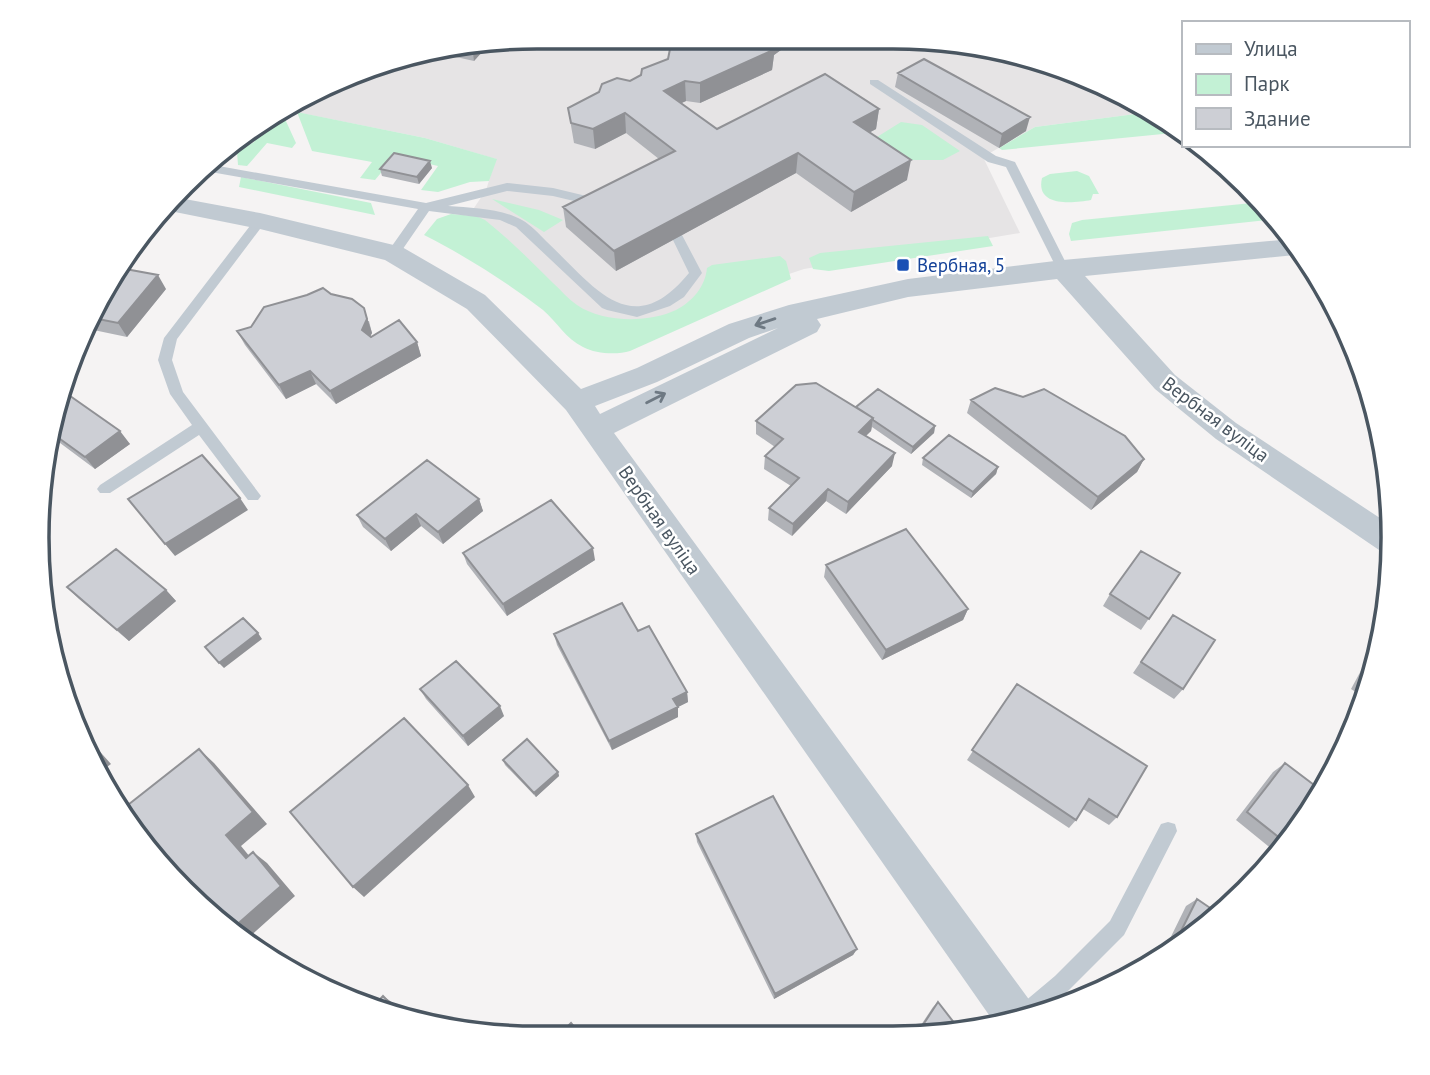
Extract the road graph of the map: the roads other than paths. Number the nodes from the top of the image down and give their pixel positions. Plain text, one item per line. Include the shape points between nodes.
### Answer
1 (874, 82) dead end
2 (216, 169) edge
3 (608, 205) edge
4 (179, 206) edge
5 (426, 207) junction
6 (260, 221) junction
7 (678, 238) edge
8 (1286, 248) edge
9 (393, 253) junction
10 (1063, 269) junction
11 (586, 416) junction
12 (201, 426) junction
13 (106, 489) dead end
14 (253, 496) dead end
15 (1381, 535) edge
16 (1168, 831) dead end
17 (1037, 1004) edge
18 (1012, 1011) edge

1 - 10 lane via 992,159 1011,165
2 - 5 lane
3 - 5 lane via 506,187
4 - 6 street, Вербная вуліца
5 - 7 lane via 503,216 520,224 607,305 637,312 679,294 696,273
5 - 9 lane
6 - 9 street, Вербная вуліца
6 - 12 lane via 171,338 165,360 177,394
8 - 10 street
9 - 11 street, Вербная вуліца via 476,302
10 - 11 street via 908,288 831,307 802,328 662,394
10 - 15 street, Вербная вуліца via 1165,382 1226,431
11 - 18 street, Вербная вуліца
12 - 13 lane
12 - 14 lane
16 - 17 lane via 1117,928

